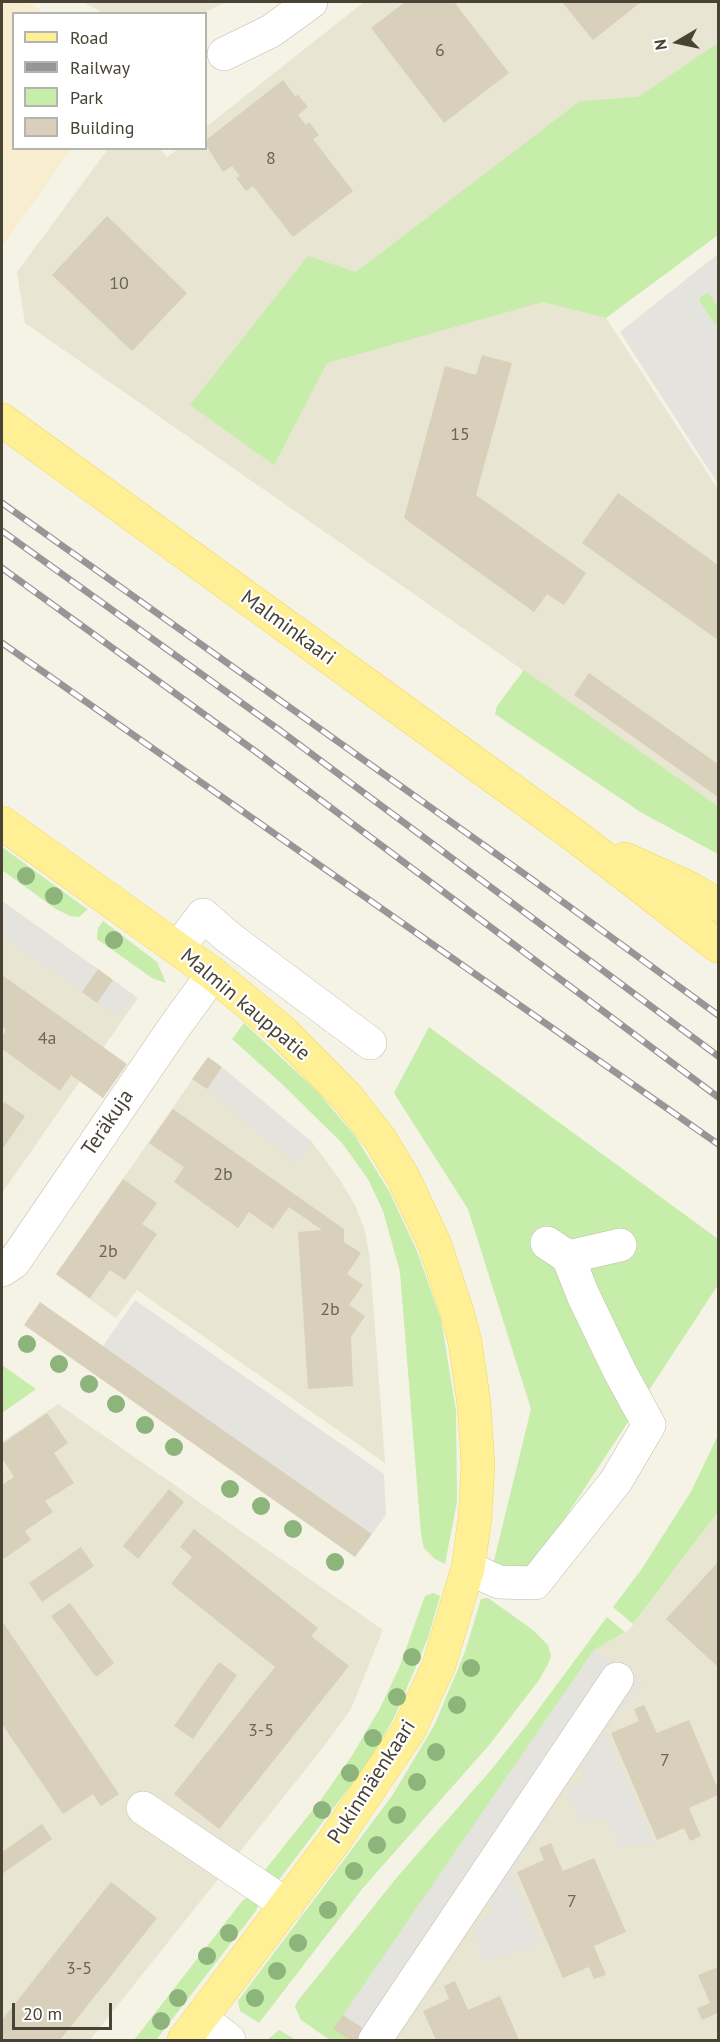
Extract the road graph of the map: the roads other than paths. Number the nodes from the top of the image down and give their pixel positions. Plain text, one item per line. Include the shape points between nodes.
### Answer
1 (311, 2) edge
2 (224, 54) dead end
3 (2, 420) edge
4 (2, 823) edge
5 (574, 835) junction
6 (718, 905) edge
7 (718, 946) edge
8 (178, 947) junction
9 (213, 974) junction
10 (370, 1043) dead end
11 (620, 1245) dead end
12 (2, 1270) edge
13 (465, 1342) joint
14 (468, 1569) junction
15 (617, 1679) dead end
16 (143, 1808) dead end
17 (286, 1905) junction
18 (193, 2029) edge
19 (229, 2040) edge
20 (375, 2040) edge

1 - 2 street via 271,31
3 - 5 main road, Malminkaari
4 - 8 main road, Malmin kauppatie
5 - 6 main road, Malminkaari
5 - 7 main road, Malminkaari
8 - 9 main road, Malmin kauppatie
8 - 10 street via 203,915
9 - 12 street, Teräkuja via 14,1263
9 - 13 main road, Malmin kauppatie via 282,1031 347,1097 380,1139 435,1245
11 - 14 street via 558,1250 649,1425 616,1480 534,1584 499,1582
13 - 14 main road, Pukinmäenkaari via 478,1465
14 - 17 main road, Pukinmäenkaari via 439,1665 410,1730
15 - 20 street
16 - 17 street
17 - 18 main road, Pukinmäenkaari
18 - 19 street

